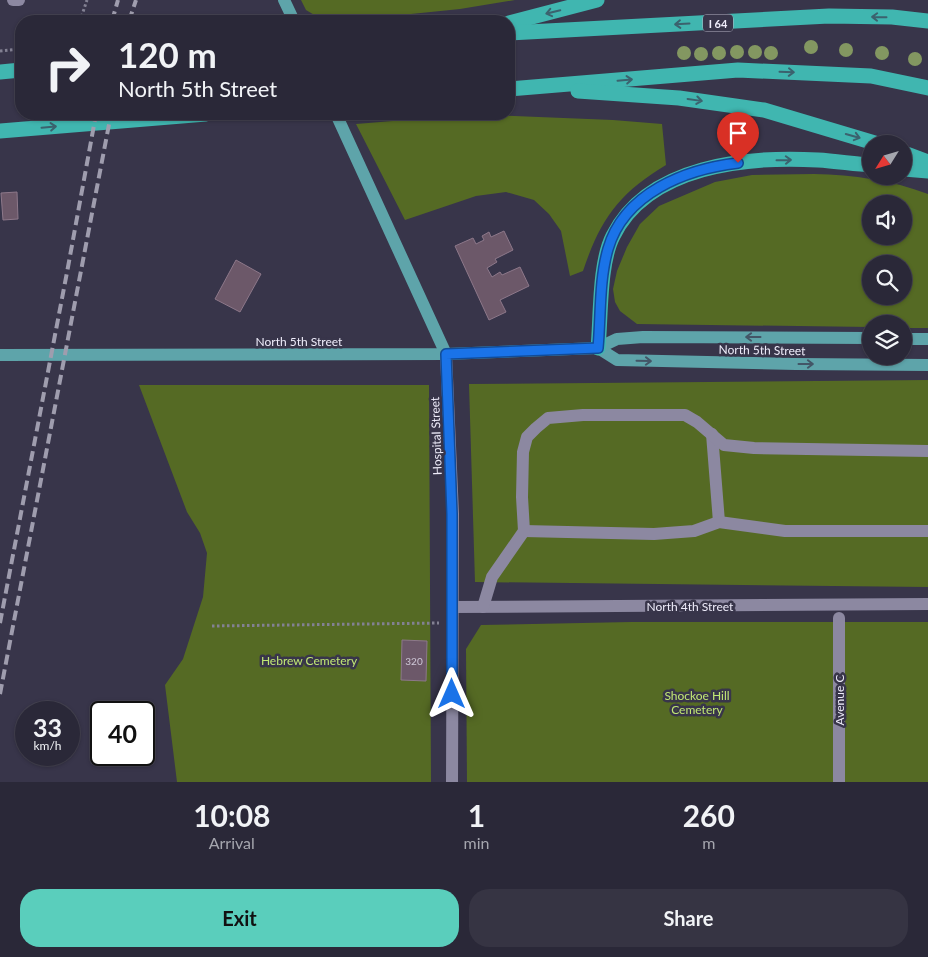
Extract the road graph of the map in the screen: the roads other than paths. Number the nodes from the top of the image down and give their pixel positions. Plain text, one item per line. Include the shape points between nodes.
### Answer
1 (13, 0) edge
2 (19, 0) edge
3 (284, 0) edge
4 (597, 0) edge
5 (291, 15) edge
6 (515, 20) edge
7 (928, 21) edge
8 (515, 33) edge
9 (15, 71) edge
10 (0, 72) edge
11 (928, 88) edge
12 (516, 89) edge
13 (133, 120) edge
14 (339, 120) edge
15 (0, 131) edge
16 (862, 139) edge
17 (912, 156) edge
18 (928, 162) edge
19 (862, 165) edge
20 (912, 169) edge
21 (928, 172) edge
22 (862, 338) edge
23 (912, 339) edge
24 (928, 339) edge
25 (598, 348) junction
26 (446, 354) junction
27 (0, 355) edge
28 (928, 365) edge
29 (712, 434) junction
30 (928, 451) edge
31 (719, 522) junction
32 (524, 531) junction
33 (928, 531) edge
34 (928, 604) edge
35 (452, 607) junction
36 (483, 607) junction
37 (840, 618) dead end
38 (452, 782) edge
39 (839, 782) edge

1 - 2 street
3 - 5 main road
4 -> 6 highway
7 -> 8 highway, I 64 via 829,16
9 - 10 highway
12 -> 11 highway via 738,70 870,76
12 -> 16 highway via 679,98 764,110
15 -> 13 highway
14 - 26 main road, Hospital Street
17 - 18 highway
25 -> 19 highway via 608,248 627,215 649,194 687,175 720,165 786,159
20 - 21 highway
22 -> 25 main road, North 5th Street via 643,337 617,339
23 - 24 main road
25 - 26 main road, North 5th Street
25 -> 28 main road, North 5th Street via 617,360 632,361
26 - 27 main road, North 5th Street
26 - 35 street, Hospital Street
29 - 30 street via 724,445 754,448
29 - 31 street
29 - 32 street via 685,415 548,418 528,437 524,452
31 - 32 street via 694,531 654,534
31 - 33 street via 785,531
32 - 36 street via 492,577
34 - 36 street, North 4th Street
35 - 36 street, North 4th Street
35 - 38 street, Hospital Street
37 - 39 street, Avenue C

